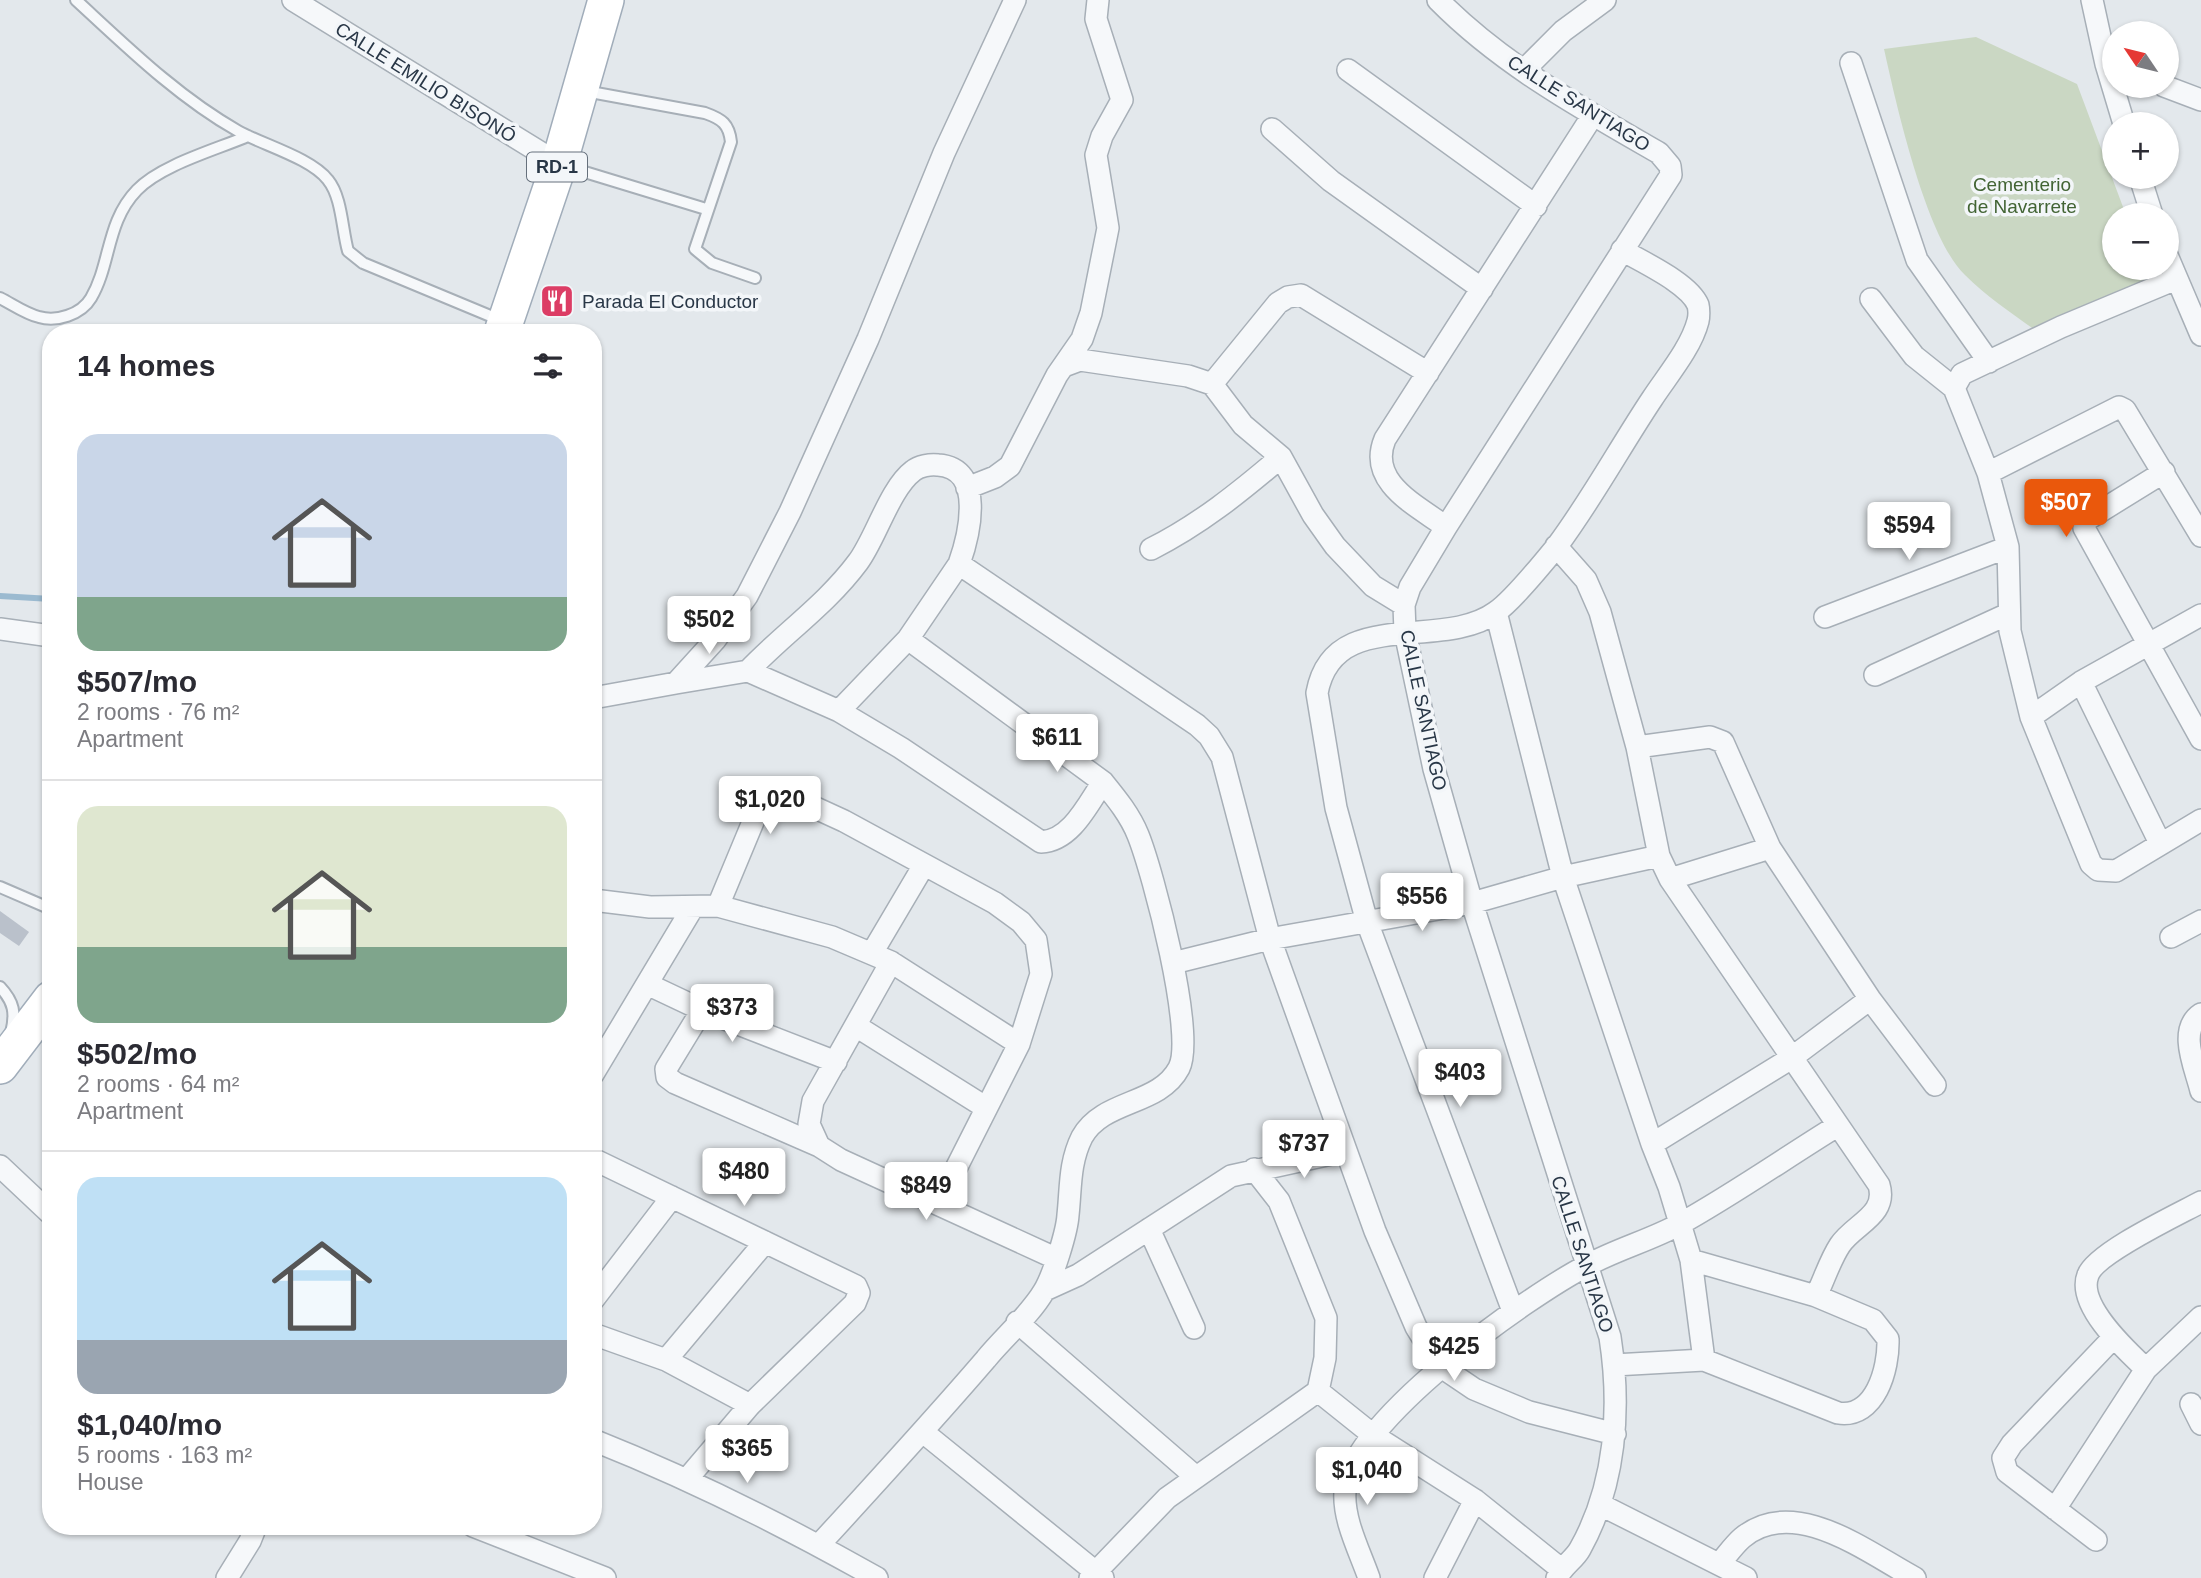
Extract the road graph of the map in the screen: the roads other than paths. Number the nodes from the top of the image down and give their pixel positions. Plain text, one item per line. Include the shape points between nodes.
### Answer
1 (76, 0) edge
2 (293, 0) edge
3 (606, 0) edge
4 (1015, 0) edge
5 (1098, 0) edge
6 (1438, 0) edge
7 (1605, 0) edge
8 (2092, 0) edge
9 (2102, 36) edge
10 (1851, 63) dead end
11 (1348, 70) dead end
12 (1524, 70) junction
13 (579, 90) junction
14 (2179, 92) edge
15 (2201, 100) edge
16 (1593, 116) junction
17 (1272, 129) dead end
18 (248, 136) junction
19 (559, 164) junction
20 (1535, 206) junction
21 (706, 209) junction
22 (1622, 250) junction
23 (755, 278) dead end
24 (2174, 280) edge
25 (2176, 280) edge
26 (1482, 289) junction
27 (0, 298) edge
28 (1871, 299) dead end
29 (495, 324) edge
30 (505, 324) edge
31 (2201, 335) edge
32 (1989, 362) junction
33 (1064, 366) junction
34 (1428, 373) junction
35 (1212, 384) junction
36 (1954, 388) junction
37 (1281, 457) junction
38 (2164, 472) junction
39 (1989, 473) junction
40 (967, 488) junction
41 (1446, 527) junction
42 (2201, 536) edge
43 (1556, 546) junction
44 (2008, 547) junction
45 (1151, 550) dead end
46 (959, 564) junction
47 (1404, 605) junction
48 (1496, 612) junction
49 (2008, 614) junction
50 (2201, 615) edge
51 (1825, 617) dead end
52 (0, 629) edge
53 (1405, 632) junction
54 (42, 635) edge
55 (908, 639) junction
56 (2150, 642) junction
57 (748, 671) junction
58 (1875, 674) dead end
59 (2081, 682) junction
60 (677, 683) junction
61 (602, 696) edge
62 (839, 711) junction
63 (2031, 717) junction
64 (2201, 740) edge
65 (1637, 747) junction
66 (1103, 782) junction
67 (2201, 820) edge
68 (2160, 843) junction
69 (1770, 848) junction
70 (1659, 856) junction
71 (924, 864) junction
72 (1563, 877) junction
73 (1670, 879) junction
74 (0, 887) edge
75 (602, 901) edge
76 (1472, 903) junction
77 (42, 905) edge
78 (718, 906) junction
79 (693, 907) junction
80 (2201, 921) edge
81 (1367, 922) junction
82 (2171, 937) dead end
83 (1270, 939) junction
84 (872, 953) junction
85 (891, 962) junction
86 (1173, 963) junction
87 (647, 984) junction
88 (0, 987) edge
89 (1870, 999) junction
90 (702, 1010) junction
91 (42, 1011) edge
92 (2201, 1014) edge
93 (856, 1026) junction
94 (1019, 1044) junction
95 (602, 1059) edge
96 (1790, 1059) junction
97 (836, 1062) junction
98 (0, 1065) edge
99 (1935, 1084) dead end
100 (2201, 1091) edge
101 (985, 1107) junction
102 (1837, 1126) junction
103 (1652, 1143) junction
104 (819, 1146) junction
105 (1345, 1151) junction
106 (602, 1163) edge
107 (0, 1166) edge
108 (1254, 1169) junction
109 (672, 1197) junction
110 (2201, 1202) edge
111 (938, 1204) junction
112 (42, 1206) edge
113 (1679, 1225) junction
114 (1149, 1229) junction
115 (765, 1242) junction
116 (1055, 1258) junction
117 (1691, 1260) junction
118 (1586, 1266) junction
119 (602, 1288) edge
120 (1045, 1290) junction
121 (1816, 1296) junction
122 (1513, 1311) junction
123 (2201, 1317) edge
124 (1017, 1322) junction
125 (1194, 1328) dead end
126 (602, 1337) edge
127 (2113, 1338) junction
128 (666, 1360) junction
129 (1704, 1360) junction
130 (1614, 1365) junction
131 (1440, 1367) junction
132 (2146, 1369) junction
133 (1318, 1391) junction
134 (2191, 1404) dead end
135 (750, 1405) junction
136 (2201, 1424) edge
137 (923, 1432) junction
138 (1615, 1434) junction
139 (1373, 1435) junction
140 (602, 1444) edge
141 (1196, 1478) junction
142 (687, 1479) junction
143 (1475, 1500) junction
144 (1601, 1505) junction
145 (2055, 1509) junction
146 (252, 1535) edge
147 (496, 1535) edge
148 (2096, 1540) dead end
149 (819, 1545) junction
150 (1720, 1563) junction
151 (1559, 1574) edge
152 (1096, 1576) edge
153 (227, 1578) edge
154 (605, 1578) edge
155 (877, 1578) edge
156 (1369, 1578) edge
157 (1435, 1578) edge
158 (1746, 1578) edge
159 (1915, 1578) edge

1 - 18 lane via 163,79
2 - 19 street, CALLE EMILIO BISONÓ
3 - 13 main road, RD-1
4 - 60 street via 790,512 747,596
5 - 33 street via 1096,19 1122,100 1096,155 1108,228 1102,264 1082,339
6 - 12 street, CALLE SANTIAGO
7 - 12 street via 1563,31
8 - 9 street
10 - 32 street via 1917,260
11 - 20 street
12 - 16 street, CALLE SANTIAGO
13 - 19 main road, RD-1
13 - 21 lane via 719,118 730,128 731,142
14 - 15 street
16 - 20 street
16 - 22 street, CALLE SANTIAGO via 1659,153 1670,166 1668,184
17 - 26 street via 1331,181
18 - 27 lane via 154,176 137,190 121,210 91,299 79,311 61,319 38,317
18 - 29 lane via 328,180 348,251 363,263
19 - 21 lane
19 - 30 main road, RD-1
20 - 26 street
21 - 23 lane via 695,249 712,264
22 - 41 street, CALLE SANTIAGO
22 - 43 street via 1692,296 1699,307 1698,322
24 - 32 street
25 - 31 street
26 - 34 street
28 - 36 street via 1914,356
32 - 36 street via 1962,374
33 - 35 street via 1080,360 1188,376
33 - 40 street via 1010,466
34 - 35 street via 1301,295 1278,303
34 - 41 street via 1385,439 1380,465 1397,491
35 - 37 street via 1243,425
36 - 39 street
37 - 45 street via 1237,495
37 - 47 street via 1335,546 1373,586
38 - 39 street via 2119,407
38 - 42 street
38 - 56 street via 2088,519 2084,528
39 - 44 street
40 - 46 street via 972,514
40 - 57 street via 959,474 946,465 930,464 912,471 881,516 860,560 835,590
41 - 47 street, CALLE SANTIAGO
43 - 48 street
43 - 65 street via 1586,580 1600,612
44 - 49 street
44 - 51 street
46 - 55 street
46 - 83 street via 1129,676 1209,736 1222,757
47 - 53 street, CALLE SANTIAGO
48 - 53 street via 1466,624
48 - 72 street
49 - 58 street
49 - 63 street
50 - 56 street
52 - 54 street
53 - 76 street, CALLE SANTIAGO via 1434,769
53 - 81 street via 1339,651 1320,675 1317,693 1336,808
55 - 62 street
55 - 66 street
56 - 59 street
56 - 64 street
57 - 60 street
57 - 62 street
59 - 63 street
59 - 68 street
60 - 61 street
62 - 66 street via 1041,842 1053,842 1066,832
63 - 68 street via 2087,856 2098,870 2116,872
65 - 69 street via 1710,737 1723,742
65 - 70 street
66 - 86 street via 1138,835
67 - 68 street
69 - 73 street
69 - 89 street
70 - 72 street
70 - 73 street
71 - 78 street via 786,793 768,789
71 - 84 street
71 - 94 street via 995,903 1036,940 1041,974
72 - 76 street
72 - 103 street
73 - 96 street
74 - 77 lane
75 - 79 street
76 - 81 street
76 - 118 street, CALLE SANTIAGO
78 - 79 street
78 - 84 street via 832,937
79 - 87 street
80 - 82 street
81 - 83 street
81 - 122 street
83 - 86 street
83 - 105 street
84 - 85 street
85 - 93 street
85 - 94 street
86 - 116 street via 1183,1054 1179,1067 1156,1091 1104,1114 1082,1138 1071,1166 1068,1216
87 - 90 street
87 - 95 street
88 - 98 lane via 14,1009
89 - 96 street
89 - 99 street
90 - 97 street
90 - 104 street via 666,1069 667,1077
91 - 98 main road
92 - 100 street via 2189,1032
93 - 97 street
93 - 101 street
94 - 101 street
96 - 102 street
96 - 103 street
97 - 104 street via 813,1101 809,1124
101 - 111 street
102 - 113 street
102 - 121 street via 1882,1195 1878,1208 1839,1246
103 - 113 street
104 - 111 street
105 - 108 street
105 - 131 street via 1416,1327
106 - 109 street
107 - 112 street
108 - 114 street via 1231,1176
108 - 133 street via 1279,1200 1326,1318
109 - 115 street
109 - 119 street
110 - 127 street via 2102,1258 2088,1275 2086,1287 2095,1311
111 - 116 street
113 - 117 street
113 - 118 street
114 - 120 street via 1065,1283
114 - 125 street
115 - 128 street
115 - 135 street via 856,1286 859,1293 855,1303
116 - 120 street
117 - 121 street
117 - 129 street
118 - 122 street
118 - 130 street, CALLE SANTIAGO via 1610,1337
120 - 124 street
121 - 129 street via 1873,1320 1888,1339 1875,1394 1858,1412 1838,1413
122 - 131 street
123 - 132 street
124 - 137 street
124 - 141 street
126 - 128 street
127 - 132 street
127 - 145 street via 2003,1458 2007,1472
128 - 135 street
129 - 130 street
130 - 138 street, CALLE SANTIAGO
131 - 138 street via 1505,1404
131 - 139 street
132 - 145 street
133 - 139 street
133 - 141 street
134 - 136 street
135 - 142 street
137 - 149 street
137 - 152 street
138 - 144 street, CALLE SANTIAGO
139 - 143 street
139 - 156 street via 1350,1471 1344,1491
140 - 142 street
141 - 152 street via 1167,1498
142 - 149 street
143 - 151 street
143 - 157 street
144 - 150 street
144 - 151 street, CALLE SANTIAGO via 1579,1552
145 - 148 street
146 - 153 street
147 - 154 street
149 - 155 street
150 - 158 street
150 - 159 street via 1742,1538 1764,1526 1793,1522 1825,1530

